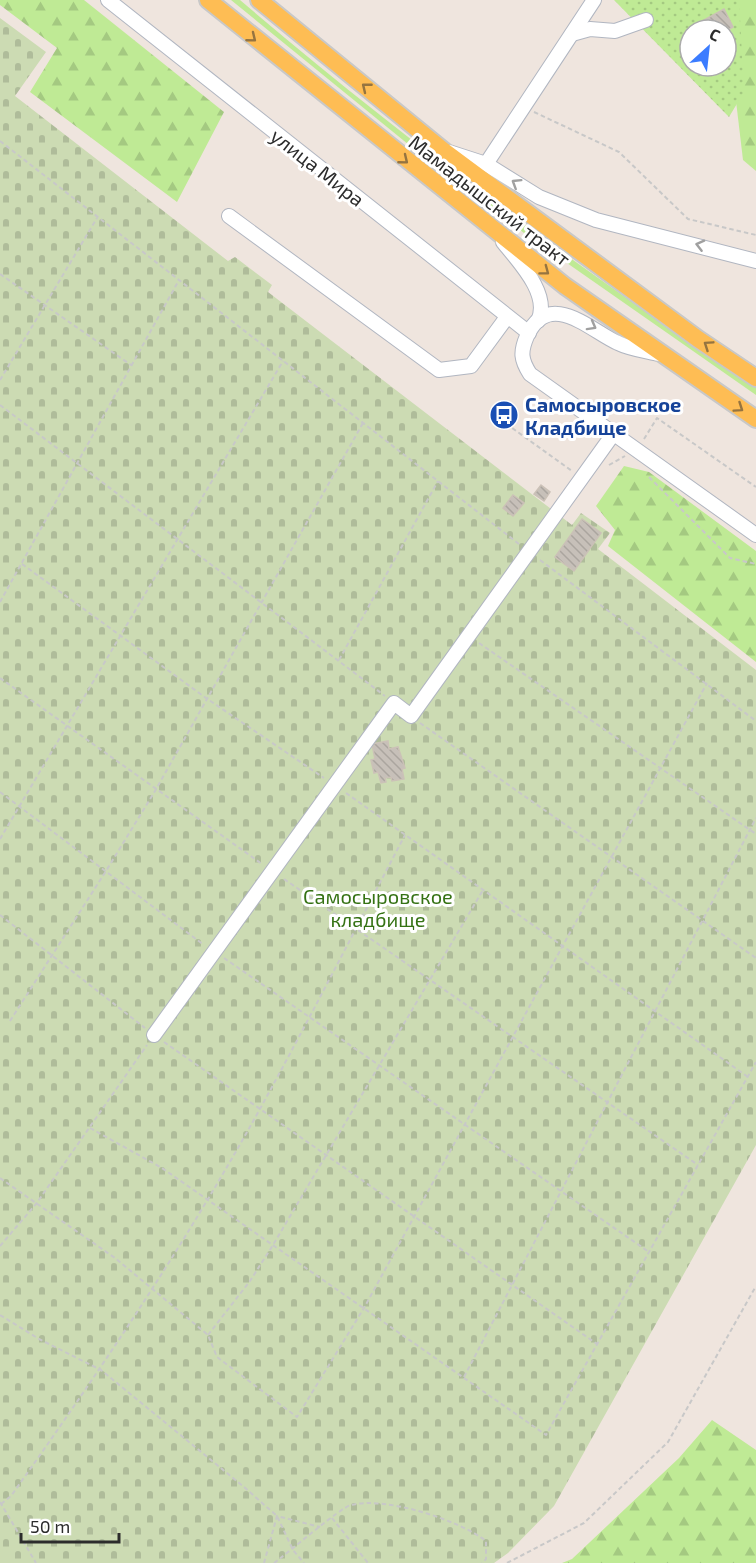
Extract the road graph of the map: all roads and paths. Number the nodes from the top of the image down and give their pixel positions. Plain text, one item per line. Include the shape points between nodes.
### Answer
1 (108, 0) edge
2 (208, 0) edge
3 (259, 0) edge
4 (594, 0) edge
5 (646, 20) dead end
6 (572, 34) junction
7 (524, 107) junction
8 (0, 141) edge
9 (444, 151) junction
10 (486, 164) junction
11 (228, 216) dead end
12 (98, 217) junction
13 (756, 235) edge
14 (499, 236) junction
15 (756, 261) edge
16 (0, 274) edge
17 (179, 280) junction
18 (45, 305) junction
19 (507, 317) junction
20 (538, 321) junction
21 (529, 333) junction
22 (663, 355) junction
23 (283, 361) junction
24 (131, 365) junction
25 (756, 378) edge
26 (0, 380) edge
27 (0, 405) edge
28 (756, 419) edge
29 (363, 423) junction
30 (614, 433) junction
31 (76, 464) junction
32 (649, 477) dead end
33 (438, 481) junction
34 (756, 535) edge
35 (178, 540) junction
36 (528, 552) junction
37 (22, 564) junction
38 (756, 564) edge
39 (260, 601) junction
40 (0, 602) edge
41 (120, 635) junction
42 (469, 635) junction
43 (339, 661) junction
44 (0, 678) edge
45 (707, 682) junction
46 (206, 698) junction
47 (394, 703) junction
48 (411, 716) junction
49 (756, 721) edge
50 (68, 725) junction
51 (662, 767) junction
52 (335, 785) junction
53 (155, 791) junction
54 (0, 792) edge
55 (19, 806) junction
56 (756, 818) edge
57 (750, 830) junction
58 (756, 834) edge
59 (405, 835) junction
60 (0, 839) edge
61 (612, 857) junction
62 (106, 872) junction
63 (273, 872) junction
64 (483, 890) junction
65 (0, 915) edge
66 (703, 921) junction
67 (355, 929) junction
68 (563, 946) junction
69 (215, 952) junction
70 (52, 956) junction
71 (756, 958) edge
72 (430, 980) junction
73 (655, 1011) junction
74 (309, 1017) junction
75 (10, 1021) dead end
76 (154, 1035) junction
77 (513, 1038) junction
78 (756, 1062) edge
79 (379, 1065) junction
80 (748, 1077) junction
81 (607, 1103) junction
82 (260, 1109) junction
83 (465, 1125) junction
84 (90, 1128) junction
85 (326, 1155) junction
86 (698, 1165) junction
87 (0, 1178) edge
88 (561, 1191) junction
89 (206, 1199) junction
90 (36, 1204) junction
91 (414, 1217) junction
92 (273, 1245) junction
93 (0, 1246) edge
94 (649, 1252) junction
95 (512, 1285) junction
96 (756, 1286) edge
97 (152, 1288) junction
98 (364, 1308) junction
99 (0, 1315) edge
100 (208, 1335) junction
101 (597, 1344) junction
102 (101, 1370) junction
103 (464, 1378) junction
104 (1, 1503) edge
105 (277, 1516) junction
106 (332, 1518) junction
107 (321, 1528) junction
108 (292, 1550) junction
109 (36, 1563) edge
110 (264, 1563) edge
111 (274, 1563) edge
112 (304, 1563) edge
113 (368, 1563) edge
114 (482, 1563) edge
115 (507, 1563) edge

1 - 19 street, улица Мира
2 -> 14 main road, Мамадышский тракт
9 -> 3 main road, Мамадышский тракт
4 - 6 street
5 - 6 street via 615,31 590,29
6 - 7 street
7 - 10 street
7 - 13 path via 619,152 688,219
8 - 12 path
9 - 10 street
25 -> 9 main road, Мамадышский тракт
15 -> 10 street via 596,220 539,197
11 - 19 street via 439,370 471,366
12 - 17 path
12 - 18 path
14 - 20 street via 534,286 540,308
14 -> 22 main road, Мамадышский тракт
16 - 18 path
17 - 23 path
17 - 24 path
18 - 24 path
18 - 26 path
19 - 21 street, улица Мира
20 - 21 street
20 -> 22 street via 553,315 570,316 619,344
21 - 30 street via 522,361 530,374
22 -> 28 main road, Мамадышский тракт
23 - 29 path
23 - 35 path
24 - 31 path
27 - 31 path
29 - 33 path
29 - 39 path
30 - 34 street
30 - 36 street
31 - 35 path
31 - 37 path
32 - 38 path via 730,558
33 - 36 path
33 - 43 path
35 - 39 path
35 - 41 path
36 - 42 street
36 - 45 path
37 - 40 path
37 - 41 path
39 - 43 path
39 - 46 path
41 - 46 path
41 - 50 path
42 - 48 street
42 - 51 path
43 - 47 path
44 - 50 path
45 - 49 path
45 - 51 path
46 - 52 path
46 - 53 path
47 - 48 street
47 - 52 street
48 - 61 path
50 - 53 path
50 - 55 path
51 - 57 path
51 - 61 path
52 - 59 path
52 - 63 street
53 - 62 path
53 - 63 path
54 - 55 path
55 - 60 path
55 - 62 path
56 - 57 path
57 - 58 path
57 - 66 path
59 - 64 path
59 - 67 path
61 - 66 path
61 - 68 path
62 - 69 path
62 - 70 path
63 - 67 path
63 - 69 street
64 - 68 path
64 - 72 path
65 - 70 path
66 - 71 path
66 - 73 path
67 - 72 path
67 - 74 path
68 - 73 path
68 - 77 path
69 - 74 path
69 - 76 street
70 - 75 path
70 - 76 path
72 - 77 path
72 - 79 path
73 - 80 path
73 - 81 path
74 - 79 path
74 - 82 path
76 - 82 path
76 - 84 path
77 - 81 path
77 - 83 path
78 - 80 path
79 - 83 path
79 - 85 path
80 - 86 path
81 - 86 path
81 - 88 path
82 - 85 path
82 - 89 path
83 - 88 path
83 - 91 path
84 - 89 path via 162,1168
84 - 90 path
85 - 91 path
85 - 92 path
86 - 94 path
87 - 90 path
88 - 94 path
88 - 95 path
89 - 92 path
89 - 97 path
90 - 93 path
90 - 97 path
91 - 95 path
91 - 98 path
92 - 98 path
92 - 100 path
94 - 101 path
95 - 101 path
95 - 103 path
96 - 115 path via 668,1442 584,1523
97 - 100 path
97 - 102 path
98 - 100 path via 297,1417 217,1358
98 - 103 path
99 - 102 path
101 - 103 path via 546,1435
102 - 104 path via 11,1496
102 - 105 path
104 - 109 path
105 - 107 path
105 - 108 path
105 - 110 path
106 - 107 path
106 - 113 path
106 - 114 path via 349,1505 372,1504 432,1515 486,1541 486,1559
107 - 108 path
108 - 111 path
108 - 112 path

